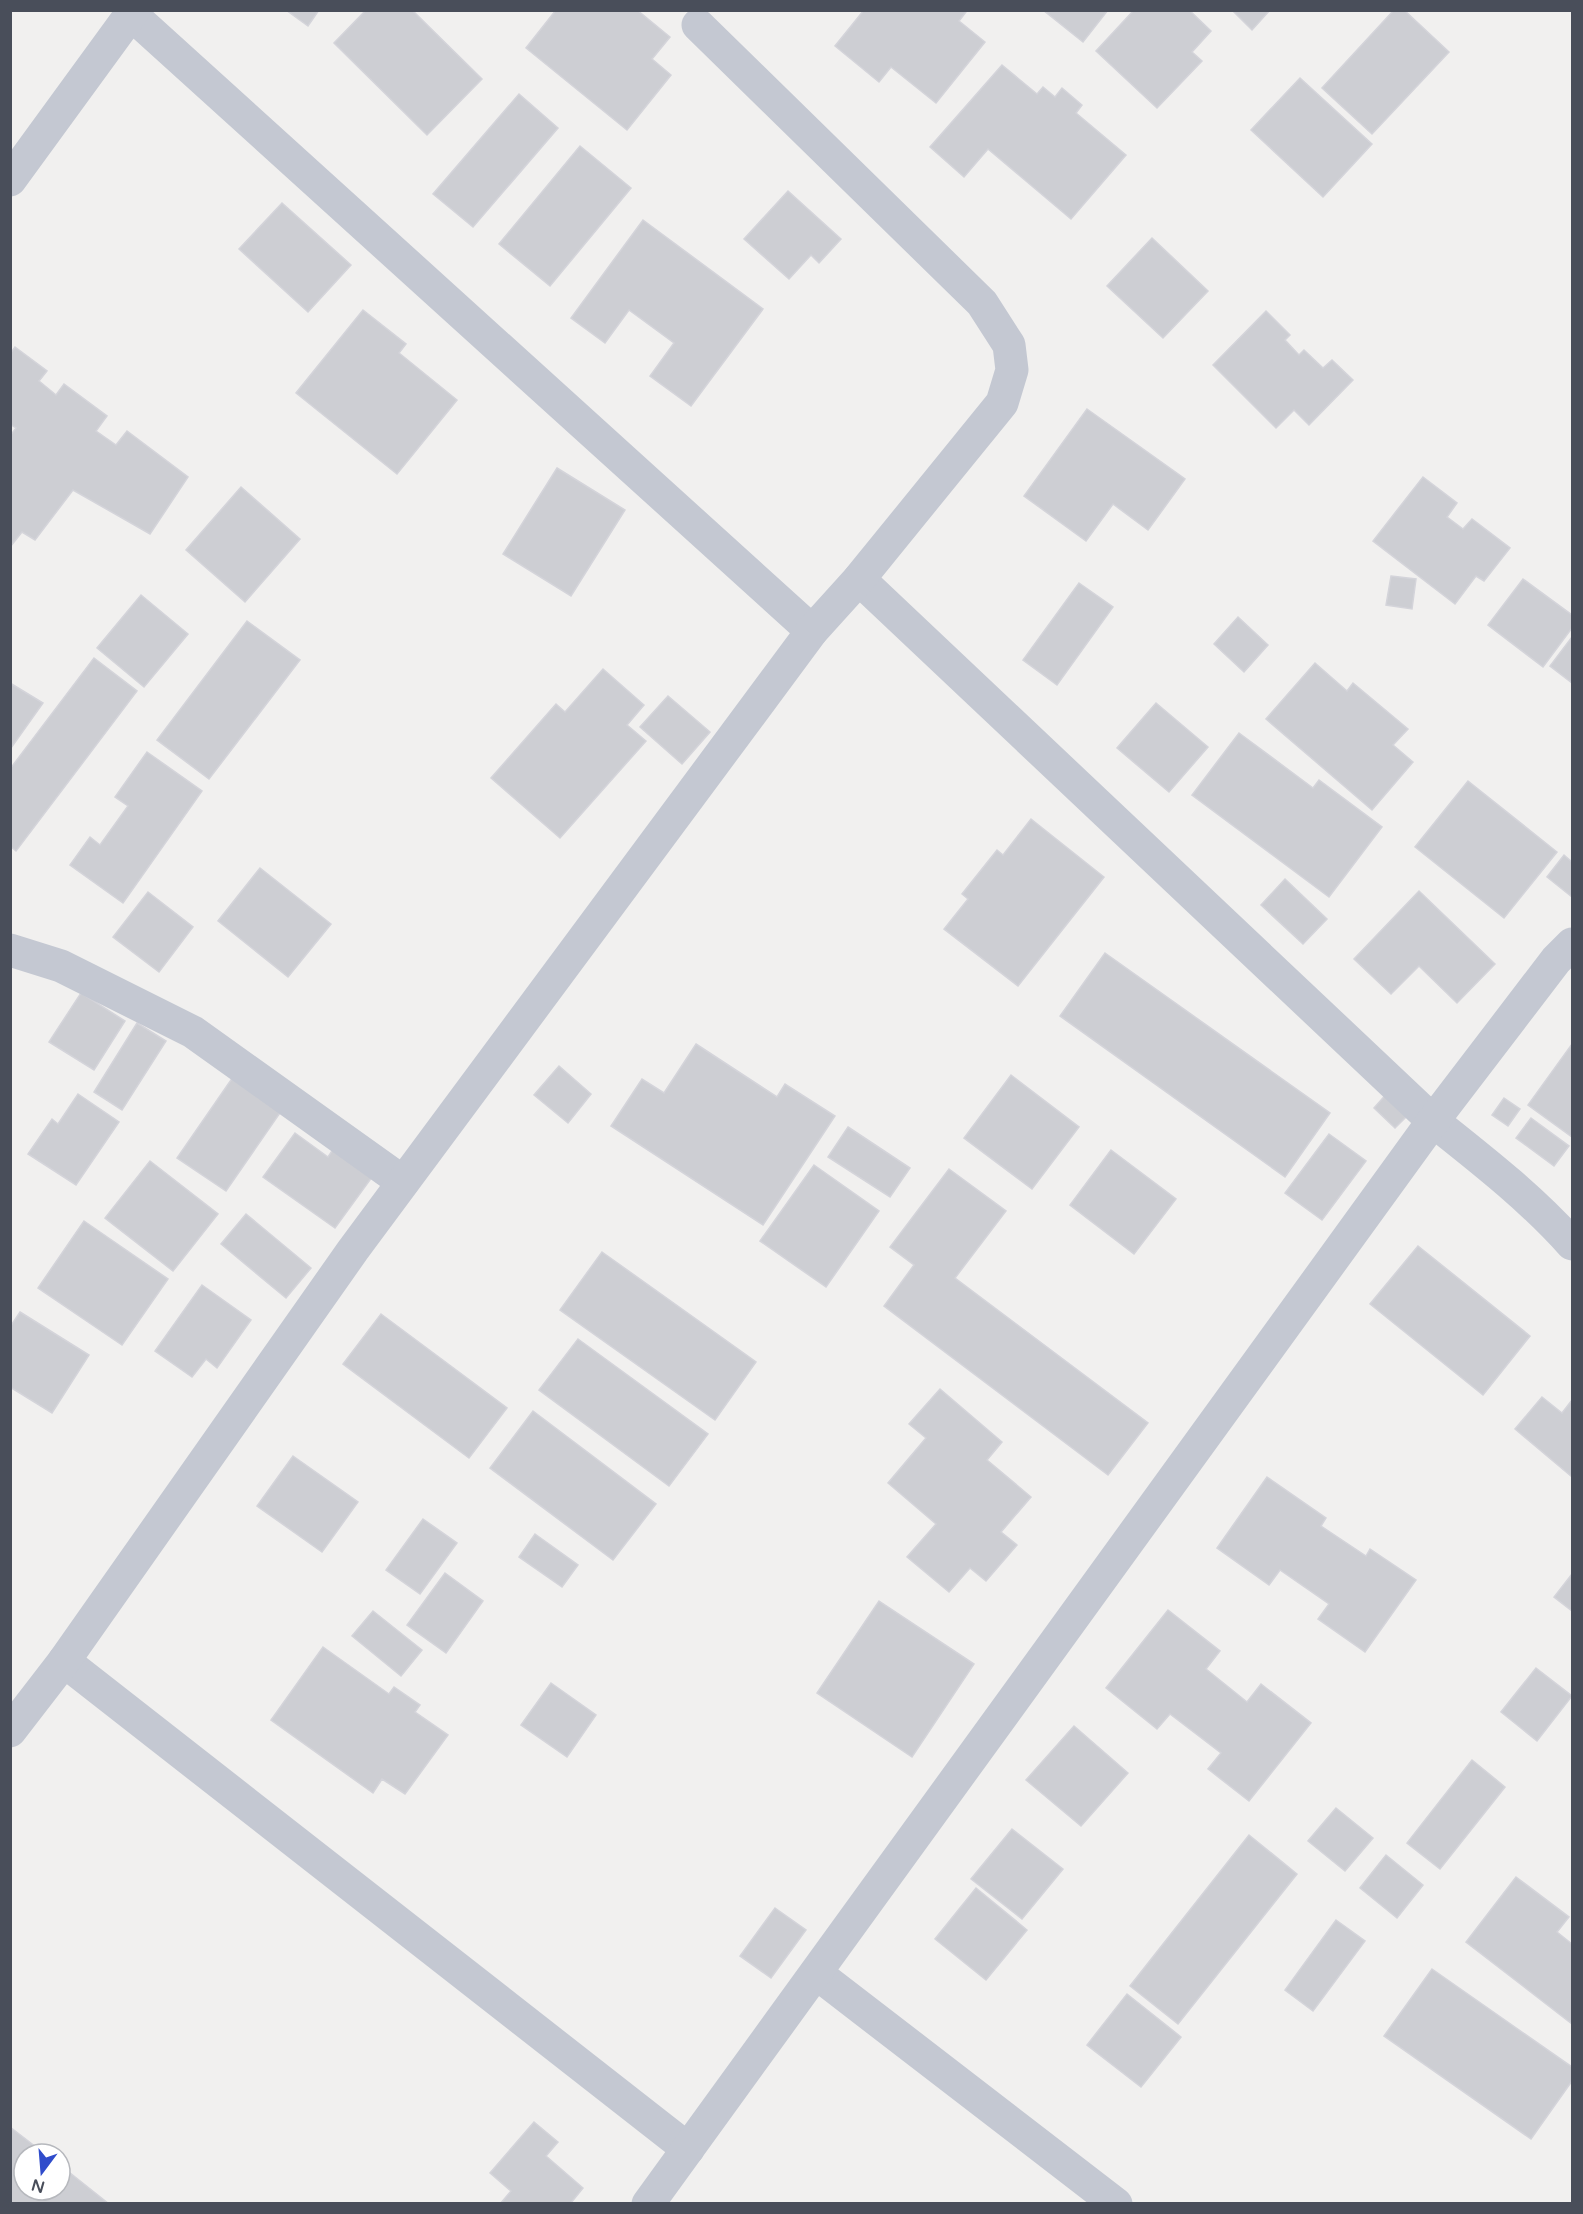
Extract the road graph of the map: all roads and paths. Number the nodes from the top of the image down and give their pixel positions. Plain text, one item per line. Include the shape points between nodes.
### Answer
1 (133, 13) edge
2 (698, 25) dead end
3 (10, 180) edge
4 (859, 579) junction
5 (812, 631) junction
6 (1572, 944) edge
7 (10, 950) edge
8 (1433, 1121) junction
9 (403, 1182) junction
10 (1572, 1244) edge
11 (64, 1661) junction
12 (10, 1731) edge
13 (816, 1973) junction
14 (688, 2149) junction
15 (648, 2204) edge
16 (1116, 2204) edge

1 - 3 street
1 - 5 street
2 - 4 street via 982,303 1009,345 1012,370 1002,404
4 - 5 street
4 - 8 street
5 - 9 street
6 - 8 street
7 - 9 street via 61,966 193,1032
8 - 10 street via 1491,1167
8 - 13 street
9 - 11 street
11 - 12 street
11 - 14 street
13 - 14 street
13 - 16 street
14 - 15 street

